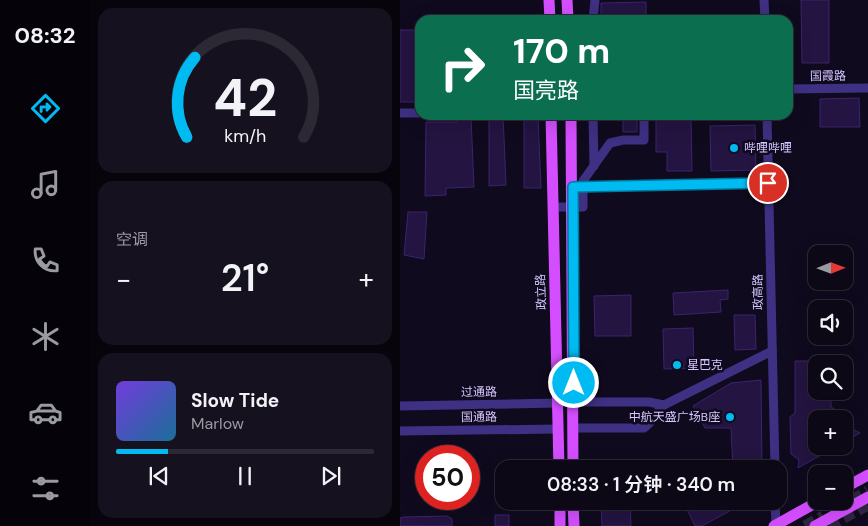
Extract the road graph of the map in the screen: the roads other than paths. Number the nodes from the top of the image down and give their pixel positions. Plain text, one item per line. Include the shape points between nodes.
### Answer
1 (549, 0) edge
2 (567, 0) edge
3 (595, 0) edge
4 (764, 0) edge
5 (550, 15) edge
6 (568, 15) edge
7 (594, 15) edge
8 (765, 15) edge
9 (868, 88) edge
10 (793, 89) edge
11 (400, 113) edge
12 (415, 113) edge
13 (551, 120) edge
14 (572, 120) edge
15 (593, 120) edge
16 (644, 120) edge
17 (767, 120) edge
18 (594, 166) junction
19 (768, 183) junction
20 (578, 187) junction
21 (553, 207) junction
22 (573, 207) junction
23 (772, 351) junction
24 (574, 402) junction
25 (558, 403) junction
26 (664, 404) junction
27 (400, 406) edge
28 (558, 428) junction
29 (574, 428) junction
30 (400, 431) edge
31 (559, 460) edge
32 (573, 460) edge
33 (775, 460) edge
34 (868, 475) edge
35 (853, 483) edge
36 (868, 497) edge
37 (808, 507) edge
38 (560, 510) edge
39 (573, 510) edge
40 (775, 510) edge
41 (560, 526) edge
42 (574, 526) edge
43 (776, 526) edge
44 (815, 526) tunnel mouth

1 - 5 main road
2 - 6 main road
3 - 7 street
4 - 8 street
9 - 10 street, 国霞路
11 - 12 street
13 - 21 main road, 政立路
14 - 20 main road
15 - 18 street
16 - 18 street via 644,140 610,143
17 - 19 street, 政高路
18 - 20 street
19 - 20 street
19 - 23 street, 政高路
20 - 22 main road
21 - 22 street
21 - 25 main road, 政立路
22 - 24 main road
23 - 26 street
23 - 33 street, 政高路
24 - 26 street
24 - 29 main road
25 - 27 street, 过通路
25 - 28 main road, 政立路
26 - 29 street via 644,428
28 - 30 street, 国通路
28 - 31 main road, 政立路
29 - 32 main road
34 - 35 main road
36 - 44 main road
37 - 43 main road
38 - 41 main road
39 - 42 main road
40 - 43 street

